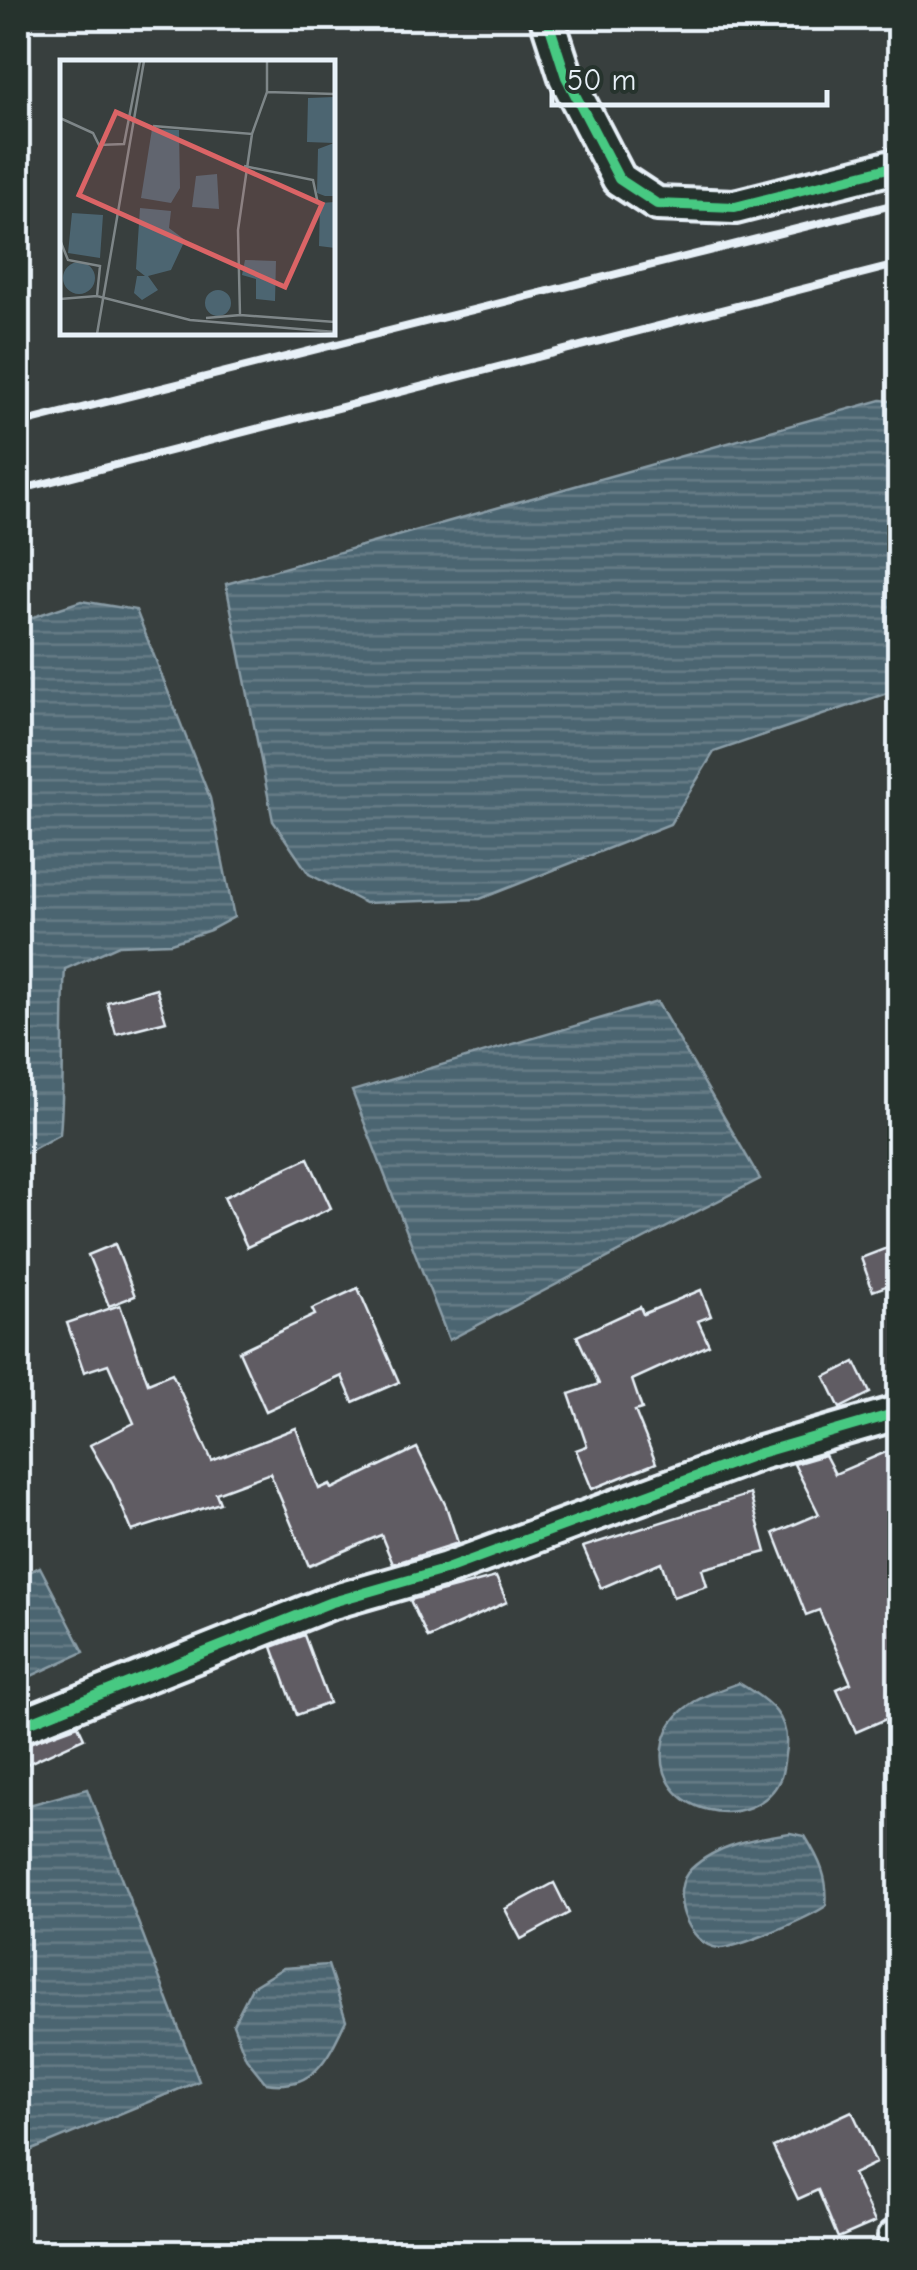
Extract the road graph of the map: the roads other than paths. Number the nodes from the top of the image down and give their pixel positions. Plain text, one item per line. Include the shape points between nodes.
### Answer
1 (547, 18) edge
2 (900, 165) edge
3 (900, 1412) edge
4 (18, 1727) edge

1 - 2 street via 566,77 619,179 656,204 736,207
3 - 4 street via 760,1454 444,1570 329,1603

